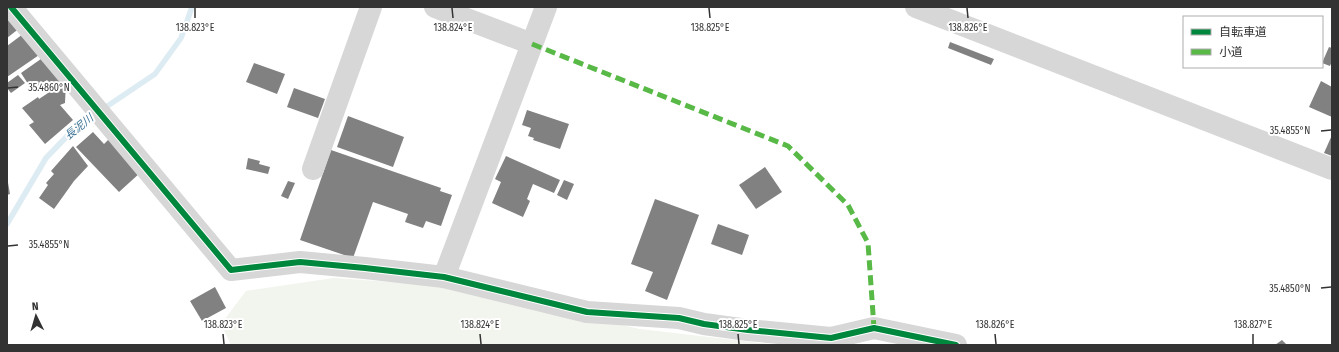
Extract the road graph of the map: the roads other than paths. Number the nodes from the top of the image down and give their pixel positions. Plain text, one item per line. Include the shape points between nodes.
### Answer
1 (11, 7) edge
2 (371, 7) edge
3 (435, 7) edge
4 (546, 7) edge
5 (916, 7) edge
6 (532, 44) junction
7 (312, 169) dead end
8 (1332, 169) edge
9 (444, 277) junction
10 (956, 345) edge

1 - 9 street via 231,270 300,262
2 - 7 street
3 - 6 street
4 - 6 street
5 - 8 street
6 - 9 street
9 - 10 street via 587,312 680,318 748,330 831,338 874,328

